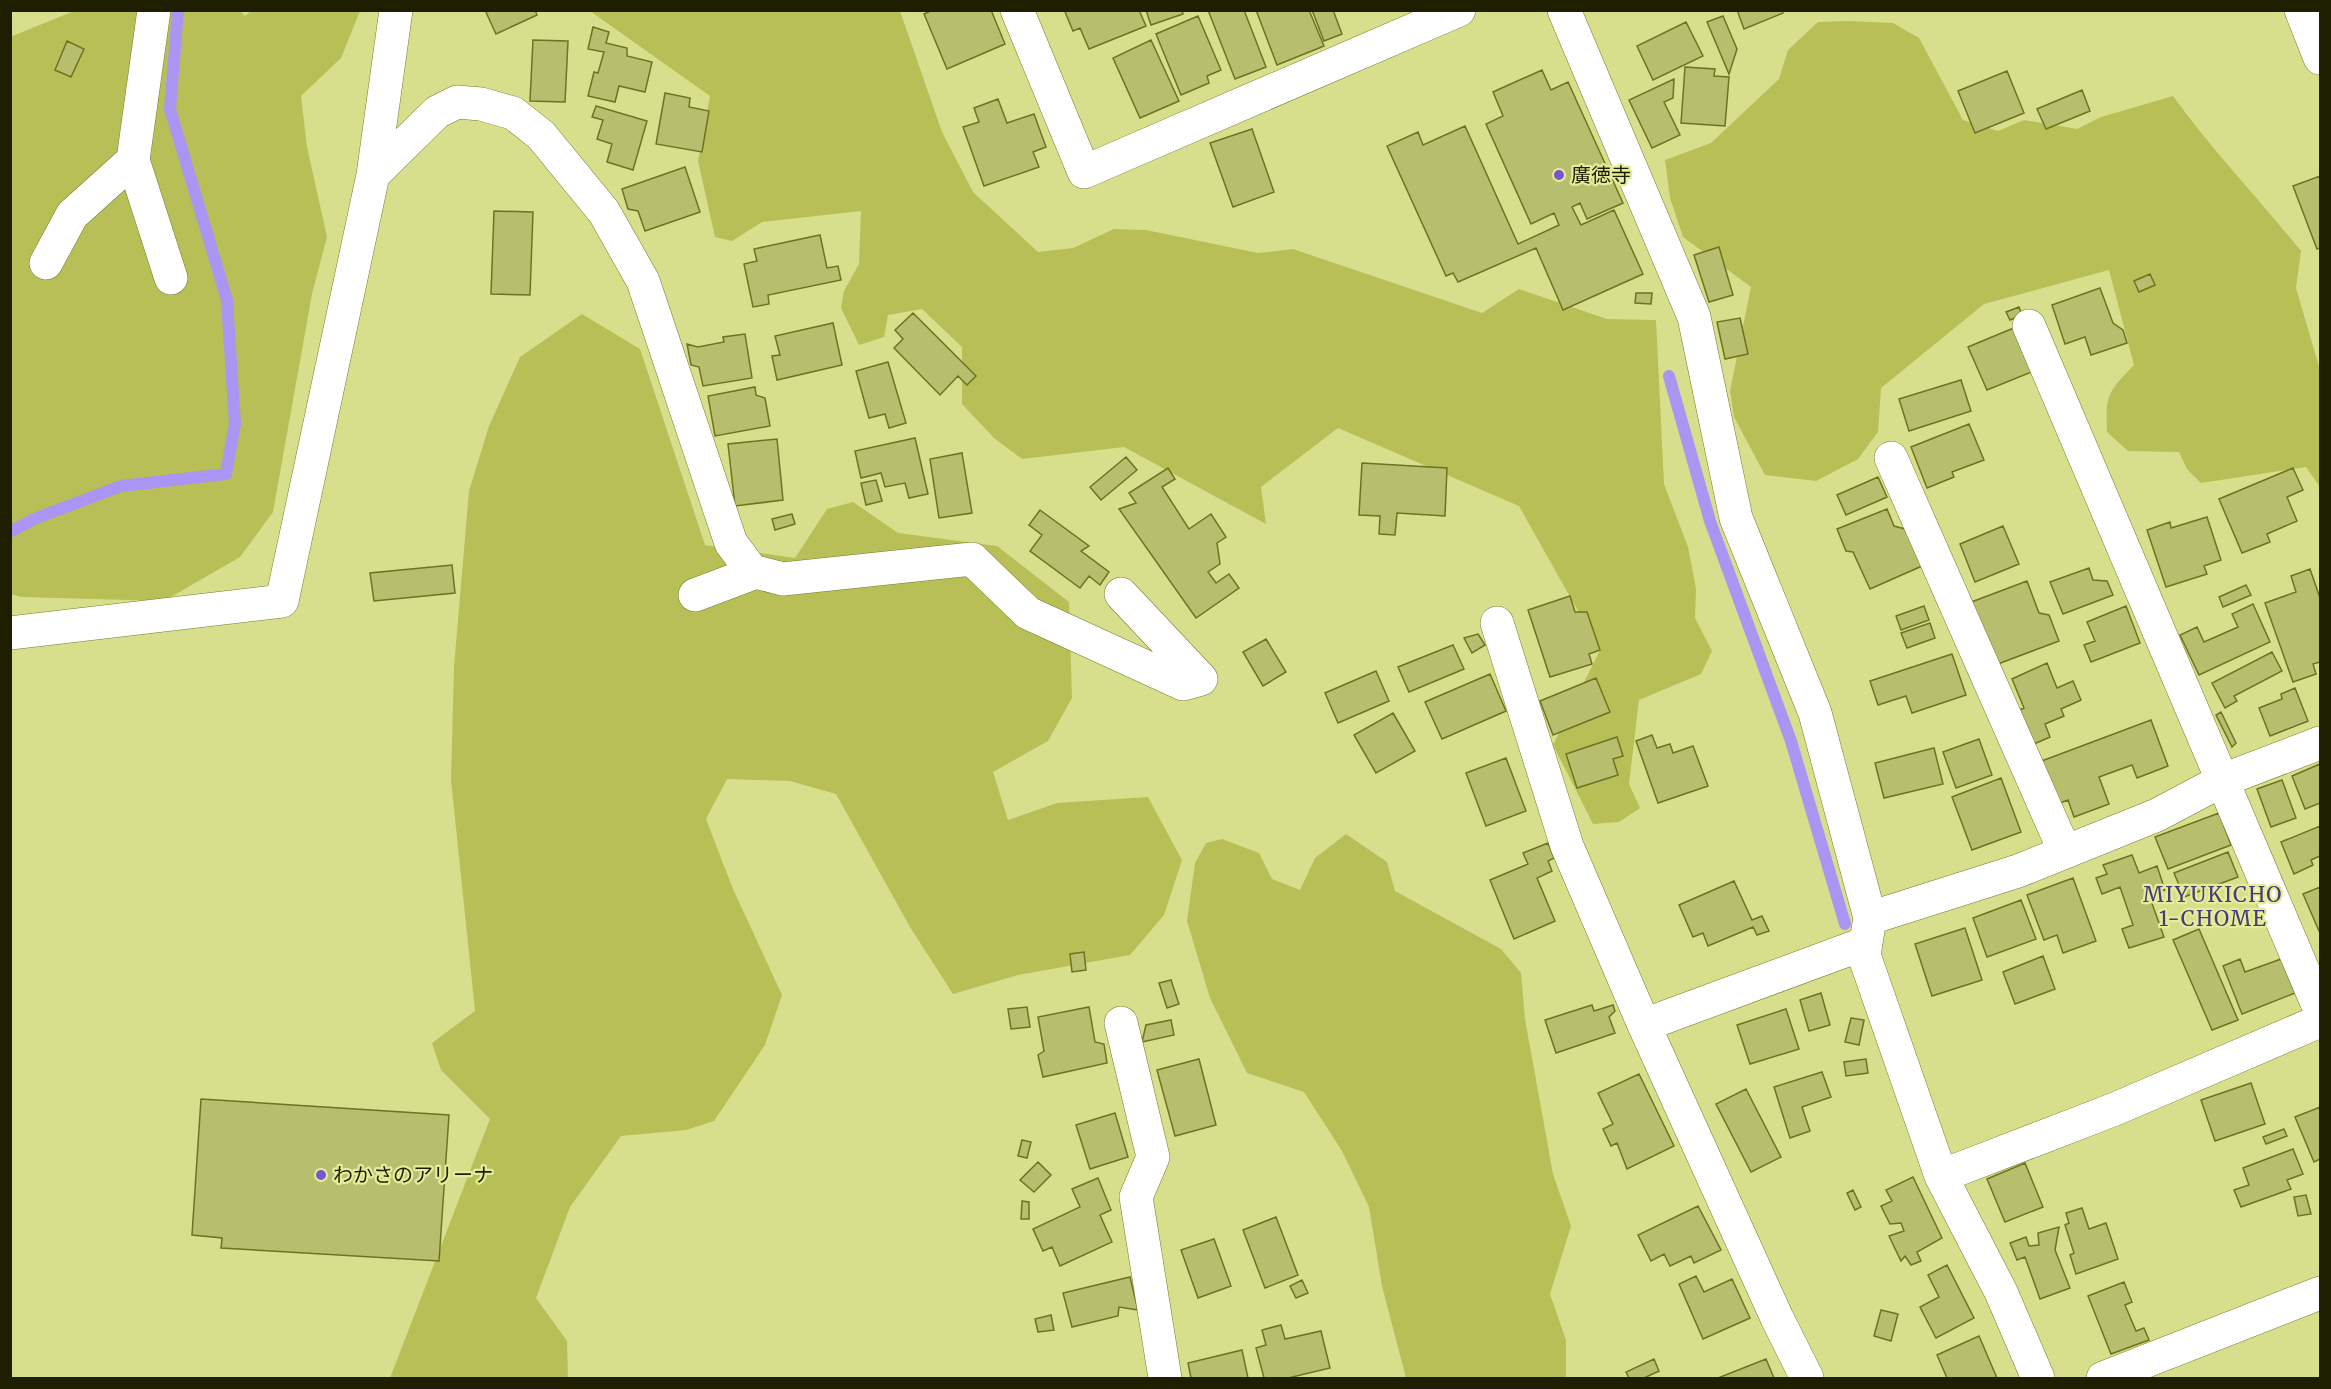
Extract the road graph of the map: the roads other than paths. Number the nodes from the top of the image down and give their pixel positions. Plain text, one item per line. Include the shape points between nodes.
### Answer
1 (154, 10) edge
2 (396, 10) edge
3 (1017, 10) edge
4 (1459, 10) edge
5 (1564, 10) edge
6 (2301, 10) edge
7 (1423, 17) edge
8 (2320, 58) edge
9 (134, 160) junction
10 (373, 175) junction
11 (46, 263) dead end
12 (171, 278) dead end
13 (2029, 326) dead end
14 (1892, 458) dead end
15 (756, 572) junction
16 (1121, 594) dead end
17 (695, 595) dead end
18 (1497, 623) dead end
19 (10, 633) edge
20 (2320, 743) edge
21 (2223, 780) junction
22 (2065, 852) junction
23 (1868, 930) junction
24 (2320, 1010) edge
25 (2320, 1021) edge
26 (1121, 1023) dead end
27 (1644, 1025) junction
28 (1941, 1176) junction
29 (2320, 1293) edge
30 (1165, 1378) edge
31 (1808, 1378) edge
32 (2038, 1378) edge
33 (2103, 1378) edge

1 - 9 street
2 - 10 street
3 - 7 street via 1084,172
4 - 7 street
5 - 23 street via 1694,317 1736,518 1815,713
6 - 8 street
9 - 11 street via 72,215
9 - 12 street
10 - 15 street via 436,112 457,102 513,113 541,135 604,212 643,281 731,543
10 - 19 street via 282,601
13 - 21 street
14 - 22 street
15 - 16 street via 783,579 972,559 1028,613 1183,684 1201,679
15 - 17 street
18 - 27 street via 1568,846
20 - 21 street
21 - 22 street via 2157,815
21 - 24 street
22 - 23 street
23 - 27 street
23 - 28 street via 1864,955
25 - 28 street via 2115,1109
26 - 30 street via 1153,1158 1136,1197
27 - 31 street
28 - 32 street via 2001,1292
29 - 33 street

